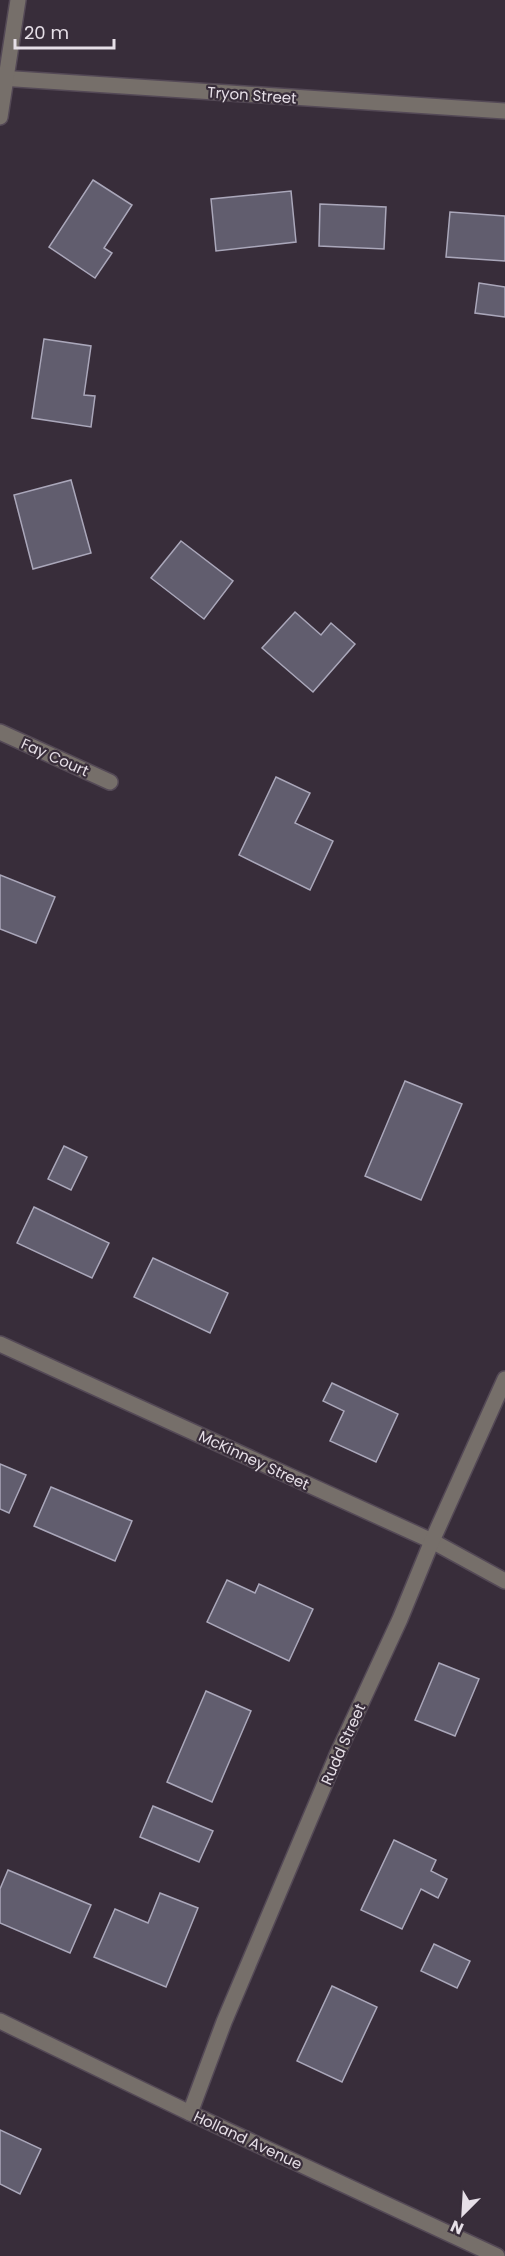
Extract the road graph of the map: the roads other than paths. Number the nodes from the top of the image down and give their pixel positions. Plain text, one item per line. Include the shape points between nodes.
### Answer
1 (18, 0) edge
2 (2, 78) edge
3 (505, 111) edge
4 (0, 117) edge
5 (0, 732) edge
6 (110, 782) dead end
7 (0, 1344) edge
8 (505, 1379) edge
9 (432, 1541) junction
10 (505, 1581) edge
11 (0, 2021) edge
12 (190, 2114) junction
13 (497, 2256) edge

1 - 2 street
2 - 3 street, Tryon Street
2 - 4 street
5 - 6 street, Fay Court
7 - 9 street, McKinney Street
8 - 9 street, Rudd Street
9 - 10 street, McKinney Street
9 - 12 street, Rudd Street via 224,2022
11 - 12 street, Holland Avenue
12 - 13 street, Holland Avenue

